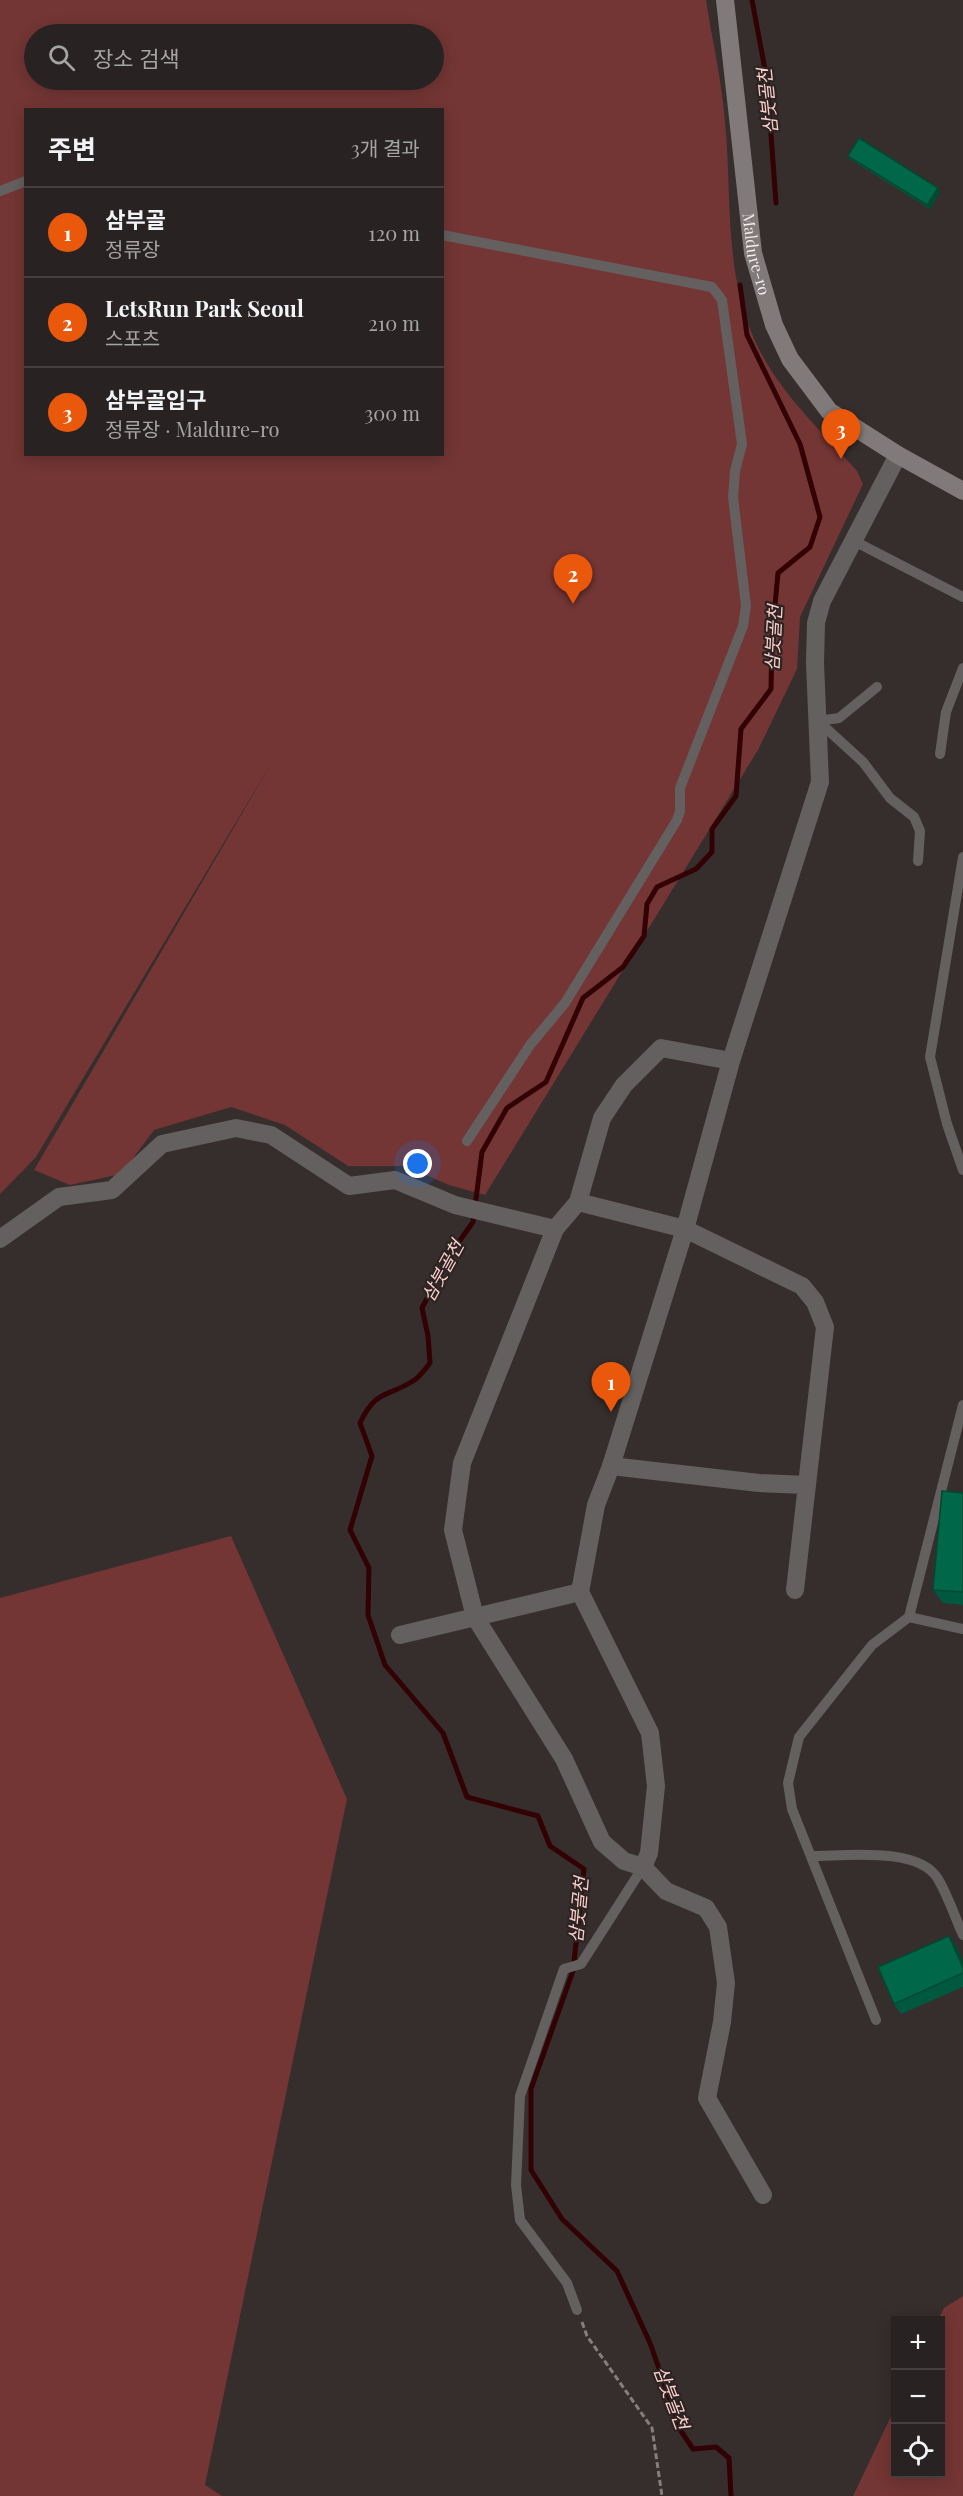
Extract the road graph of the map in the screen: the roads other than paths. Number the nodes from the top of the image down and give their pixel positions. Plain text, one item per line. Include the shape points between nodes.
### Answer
1 (725, 0) edge
2 (24, 182) edge
3 (0, 191) edge
4 (444, 235) edge
5 (898, 456) junction
6 (963, 491) edge
7 (854, 541) junction
8 (963, 597) edge
9 (963, 668) edge
10 (877, 687) dead end
11 (818, 721) junction
12 (940, 754) dead end
13 (963, 857) edge
14 (918, 861) dead end
15 (731, 1061) junction
16 (467, 1141) dead end
17 (962, 1163) edge
18 (578, 1202) junction
19 (555, 1228) junction
20 (685, 1229) junction
21 (0, 1239) edge
22 (963, 1405) edge
23 (611, 1466) junction
24 (806, 1485) junction
25 (795, 1590) dead end
26 (580, 1592) junction
27 (475, 1617) junction
28 (909, 1617) junction
29 (963, 1629) edge
30 (400, 1635) dead end
31 (811, 1856) junction
32 (643, 1867) junction
33 (963, 1935) edge
34 (876, 2020) dead end
35 (763, 2195) dead end
36 (577, 2310) road end

1 - 5 street, Maldure-ro via 753,253 774,325 790,359 829,411
2 - 3 lane
4 - 16 lane via 712,286 722,300 742,444 733,497 744,577 743,626 680,788 677,820 565,1003 530,1045
5 - 6 street, Maldure-ro
5 - 7 street
7 - 8 lane
7 - 11 street via 822,601 816,623
9 - 12 lane via 946,712
10 - 11 lane via 840,718
11 - 14 lane via 914,817 920,831
11 - 15 street via 820,782
13 - 17 lane via 930,1058 946,1124
15 - 18 street via 661,1048 624,1085 602,1118
15 - 20 street
18 - 19 street
18 - 20 street
19 - 21 street via 455,1205 395,1180 349,1186 271,1135 236,1128 162,1143 112,1190 59,1197
19 - 27 street via 462,1463 453,1530
20 - 23 street
20 - 24 street via 802,1286 815,1302 825,1327
22 - 28 lane
23 - 24 street
23 - 26 street via 596,1505
24 - 25 street
26 - 27 street
26 - 32 street via 650,1733 656,1786 649,1853
27 - 30 street
27 - 32 street via 564,1759 602,1842 624,1861
28 - 29 lane
28 - 31 lane via 872,1646 799,1737 788,1783 792,1809
31 - 33 lane via 896,1856 925,1865 938,1878
31 - 34 lane
32 - 35 street via 666,1891 706,1908 718,1927 726,1983 707,2098
32 - 36 lane via 581,1964 564,1969 520,2096 516,2185 520,2220 567,2283

